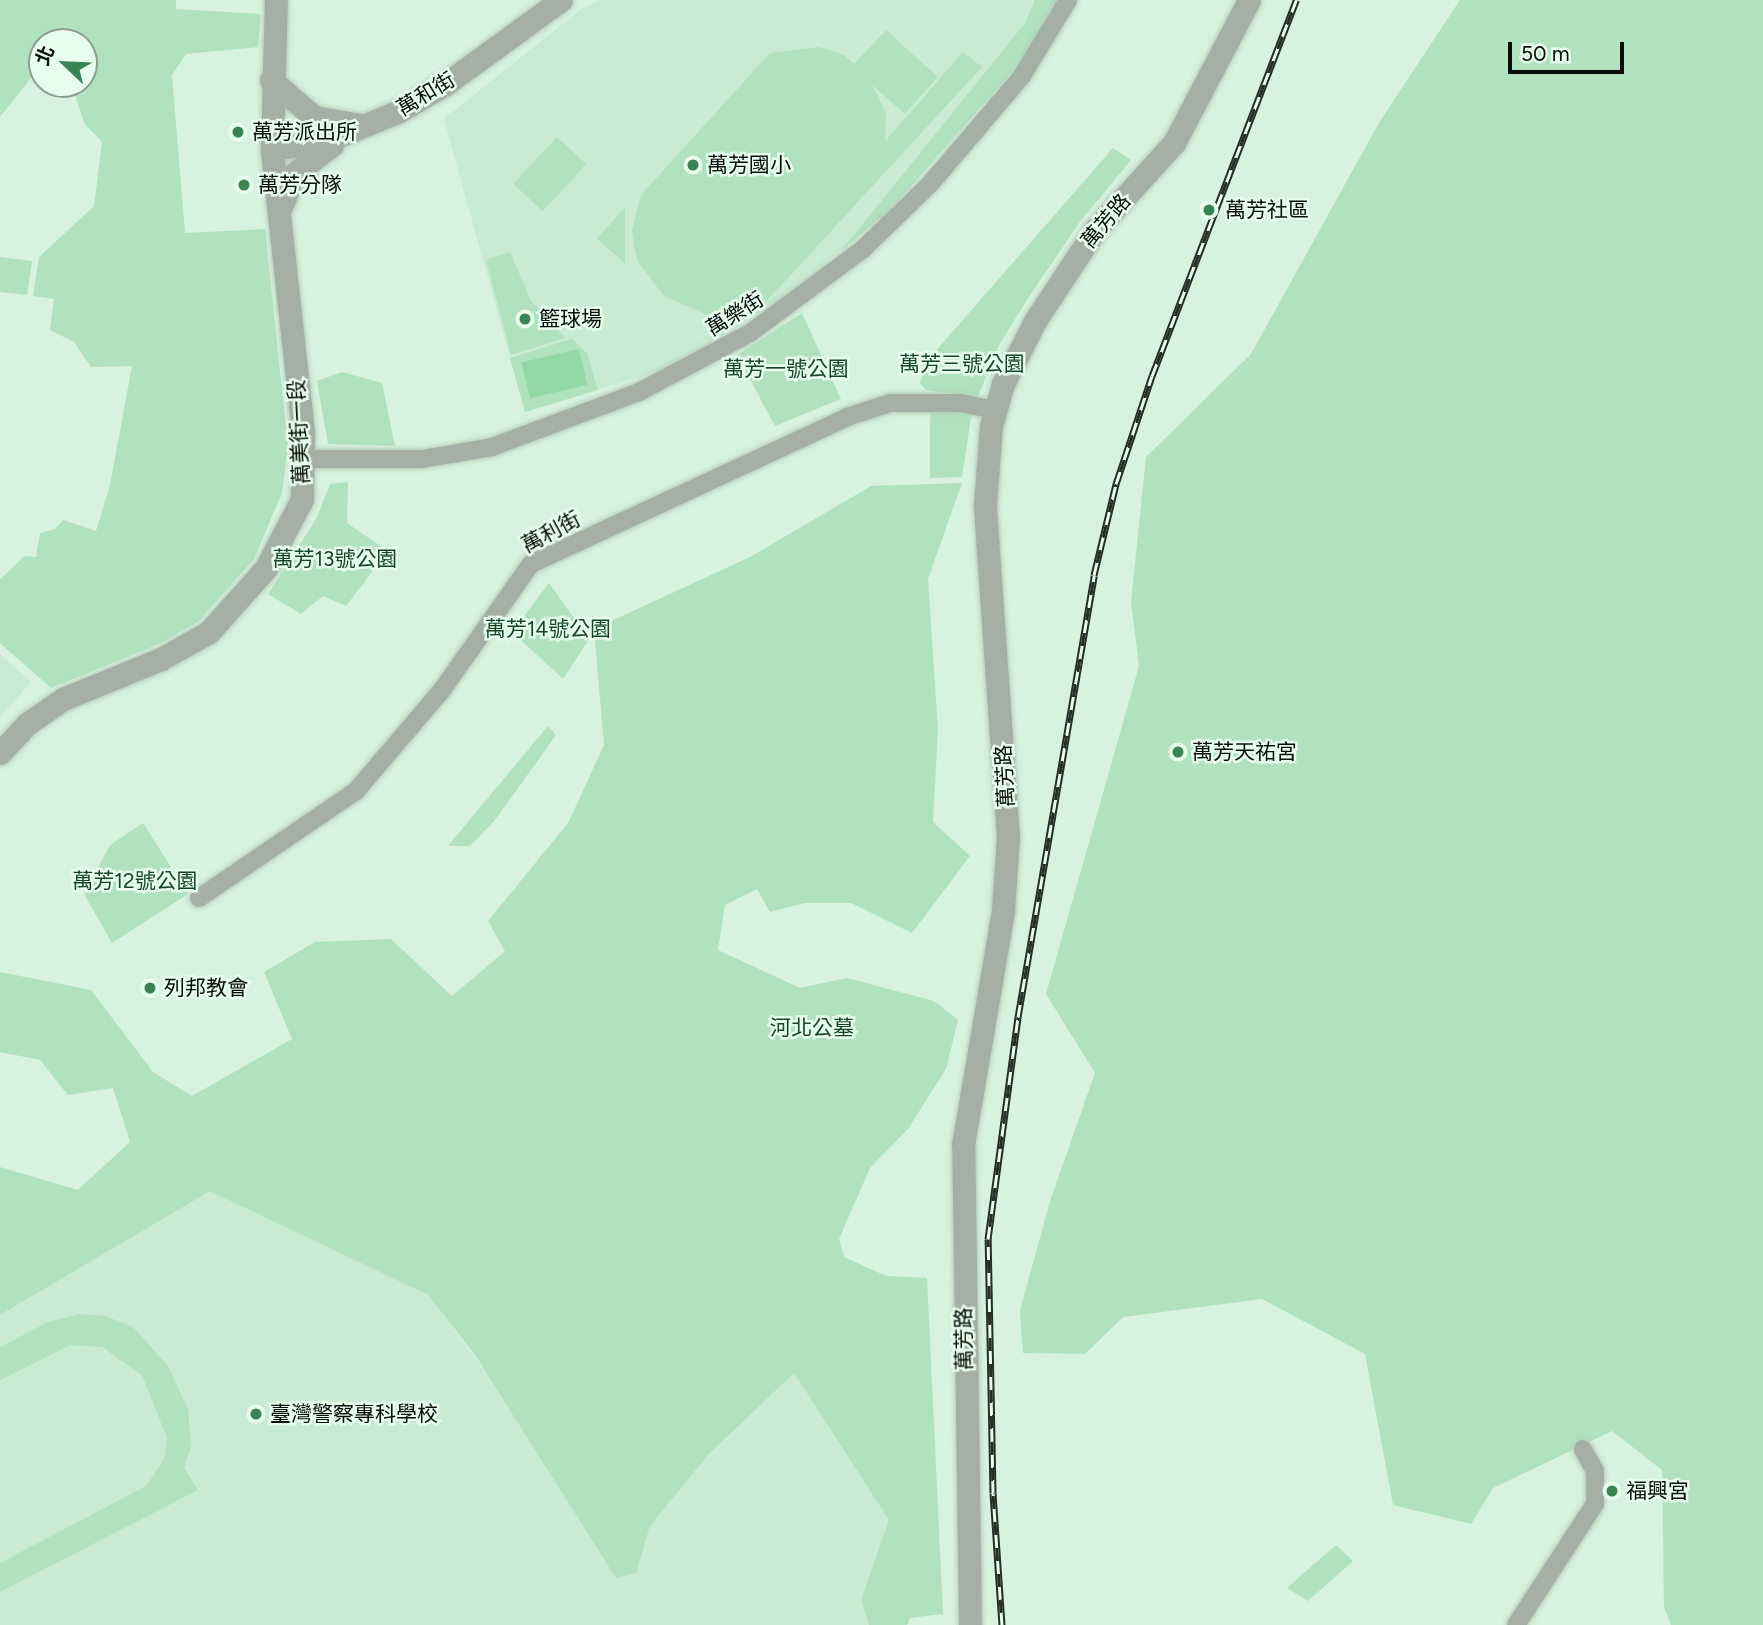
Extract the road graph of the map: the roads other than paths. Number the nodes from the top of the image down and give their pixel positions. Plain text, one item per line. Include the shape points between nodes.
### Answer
1 (276, 0) edge
2 (561, 0) edge
3 (1068, 0) edge
4 (1249, 0) edge
5 (271, 80) junction
6 (372, 125) junction
7 (348, 134) junction
8 (272, 149) junction
9 (279, 217) junction
10 (995, 410) junction
11 (305, 459) junction
12 (0, 754) edge
13 (199, 898) dead end
14 (1583, 1449) dead end
15 (970, 1625) edge
16 (1516, 1625) edge

1 - 5 street, 萬美街一段
2 - 6 street, 萬和街 via 447,83
3 - 11 street, 萬樂街 via 1022,76 931,183 863,249 750,333 639,392 492,446 422,459
4 - 10 street, 萬芳路 via 1174,143 1095,230 1066,270 1014,361
5 - 6 street via 314,117 345,126
5 - 8 street, 萬美街一段
6 - 7 street, 萬和街
7 - 8 street, 萬和街
7 - 9 street via 294,174
8 - 9 street, 萬美街一段
9 - 11 street, 萬美街一段
10 - 13 street, 萬利街 via 961,403 890,403 847,417 531,564 442,690 356,791
10 - 15 street, 萬芳路 via 985,505 1008,837 1003,910 963,1155
11 - 12 street, 萬美街一段 via 302,499 291,525 266,568 232,610 187,646 62,699 27,724
14 - 16 street via 1595,1471 1595,1504

